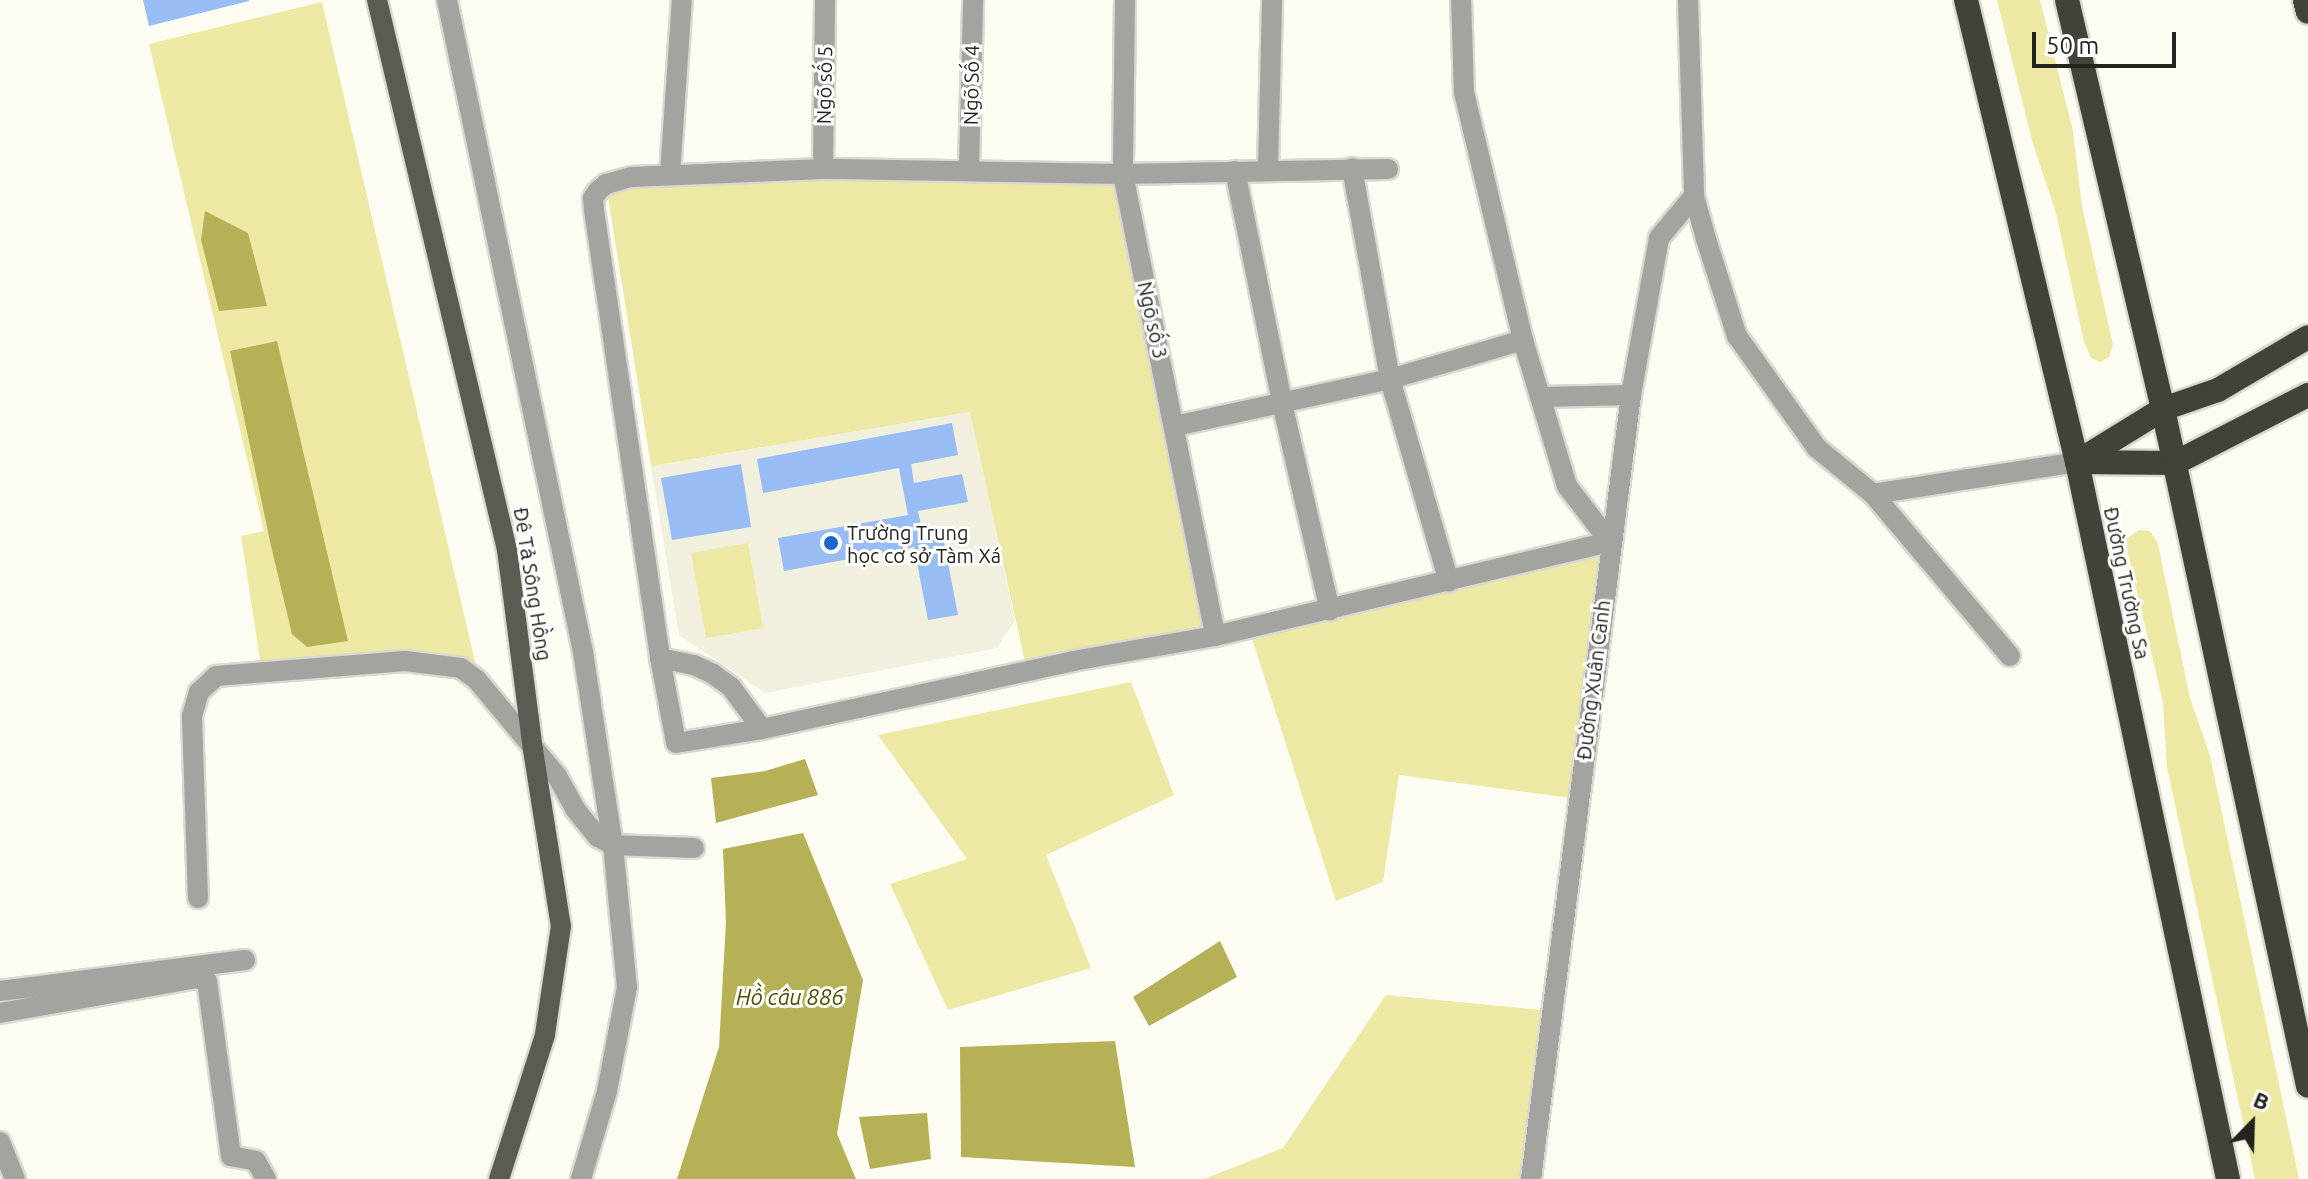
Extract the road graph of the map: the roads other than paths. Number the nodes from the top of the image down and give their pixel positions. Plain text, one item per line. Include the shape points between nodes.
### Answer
1 (377, 0) edge
2 (447, 0) edge
3 (682, 0) edge
4 (825, 0) edge
5 (973, 0) edge
6 (1125, 0) edge
7 (1272, 0) edge
8 (1461, 0) edge
9 (1688, 0) edge
10 (1966, 0) edge
11 (2067, 0) edge
12 (2305, 0) edge
13 (2308, 12) edge
14 (1268, 168) junction
15 (1352, 168) junction
16 (823, 169) junction
17 (969, 169) junction
18 (1388, 169) dead end
19 (1235, 171) junction
20 (670, 174) junction
21 (1123, 174) junction
22 (1694, 196) junction
23 (2308, 337) edge
24 (1523, 340) junction
25 (1390, 379) junction
26 (1631, 395) junction
27 (2308, 395) edge
28 (1541, 397) junction
29 (1282, 403) junction
30 (2163, 409) junction
31 (1175, 426) junction
32 (2077, 462) junction
33 (2175, 463) junction
34 (1873, 494) junction
35 (1610, 542) junction
36 (1449, 582) junction
37 (1330, 611) junction
38 (1215, 636) junction
39 (2010, 656) dead end
40 (660, 658) junction
41 (762, 729) junction
42 (533, 750) junction
43 (613, 845) junction
44 (694, 848) dead end
45 (198, 898) dead end
46 (245, 960) dead end
47 (0, 991) edge
48 (0, 1013) edge
49 (2308, 1086) edge
50 (0, 1142) edge
51 (15, 1179) edge
52 (266, 1179) edge
53 (499, 1179) edge
54 (581, 1179) edge
55 (1531, 1179) edge
56 (2228, 1179) edge

1 - 42 main road, Đê Tả Sông Hồng via 507,550
2 - 43 street via 580,636
3 - 20 street
4 - 16 street, Ngõ số 5
5 - 17 street, Ngõ Số 4
6 - 21 street, Ngõ số 3
7 - 14 street
8 - 24 street via 1464,93
9 - 22 street
10 - 32 highway, Đường Trường Sa
11 - 30 highway
12 - 13 highway
14 - 15 street
14 - 19 street
15 - 18 street
15 - 25 street
16 - 17 street
16 - 20 street
17 - 21 street
19 - 21 street
19 - 29 street
20 - 40 street via 606,184 593,198
21 - 31 street, Ngõ số 3
22 - 26 street, Đường Xuân Canh via 1659,238
22 - 34 street via 1737,336 1817,448
23 - 30 highway via 2218,390
24 - 25 street
24 - 28 street
25 - 29 street
25 - 36 street
26 - 28 street
26 - 35 street, Đường Xuân Canh
27 - 33 highway
28 - 35 street via 1567,486
29 - 31 street
29 - 37 street
30 - 32 highway
30 - 33 highway
31 - 38 street, Ngõ số 3
32 - 33 highway
32 - 34 street
32 - 56 highway, Đường Trường Sa
33 - 49 highway
34 - 39 street
35 - 36 street
35 - 55 street, Đường Xuân Canh
36 - 37 street
37 - 38 street
38 - 41 street via 1073,661
40 - 41 street via 713,674 731,687
40 - 41 street via 676,743
42 - 43 street via 598,837
42 - 45 street via 477,680 448,664 405,661 216,676 199,692 192,716
42 - 53 main road, Đê Tả Sông Hồng via 561,926 545,1035
43 - 44 street
43 - 54 street via 627,987 607,1091
46 - 47 street
48 - 52 street via 196,978 207,981 231,1156 256,1161
50 - 51 street

